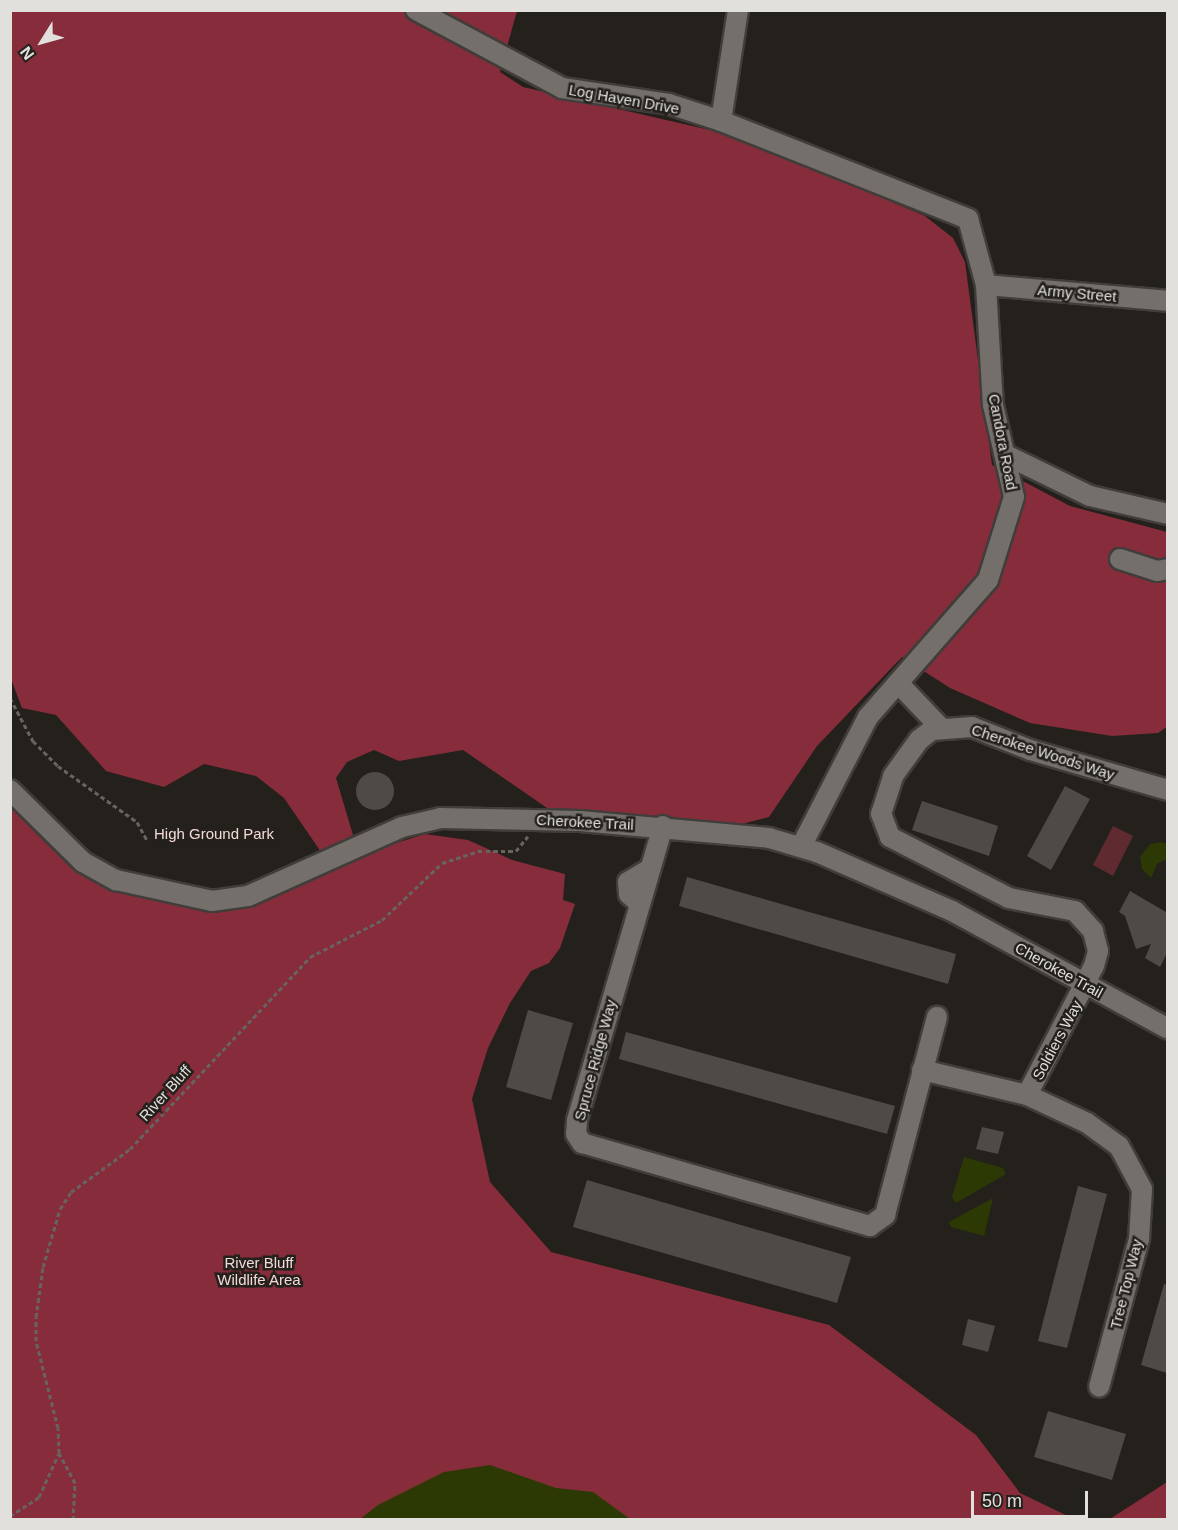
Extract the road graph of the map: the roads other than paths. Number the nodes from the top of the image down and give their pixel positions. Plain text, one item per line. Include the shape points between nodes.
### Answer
1 (416, 10) edge
2 (738, 10) edge
3 (721, 121) junction
4 (741, 128) joint
5 (987, 285) junction
6 (1167, 301) edge
7 (1008, 456) junction
8 (1167, 514) edge
9 (1120, 560) dead end
10 (1167, 569) edge
11 (898, 683) junction
12 (941, 728) junction
13 (10, 790) edge
14 (1167, 790) edge
15 (663, 826) junction
16 (801, 847) junction
17 (1086, 984) junction
18 (938, 1017) dead end
19 (1167, 1029) edge
20 (922, 1070) junction
21 (1027, 1095) junction
22 (1099, 1387) dead end

1 - 3 street, Log Haven Drive via 562,88 669,104
2 - 3 street
3 - 4 street, Log Haven Drive
4 - 5 street, Candora Road via 968,219
5 - 6 street, Army Street
5 - 7 street, Candora Road via 993,405
7 - 8 street via 1090,496
7 - 11 street, Candora Road via 1014,497 988,580
9 - 10 street via 1157,571
11 - 12 street
11 - 16 street, Candora Road via 868,717
12 - 14 street, Cherokee Woods Way via 972,726 1030,750
12 - 17 street, Cherokee Woods Way via 919,740 893,776 881,814 890,837 1009,898 1076,910 1093,931 1098,951
13 - 15 street, Cherokee Trail via 83,862 116,880 212,901 248,896 425,821 471,816
15 - 16 street, Cherokee Trail via 769,838
15 - 20 street, Spruce Ridge Way via 577,1121 576,1134 582,1143 870,1226 885,1215
16 - 17 street, Cherokee Trail via 952,912
17 - 19 street, Cherokee Trail
17 - 21 street, Soldiers Way
18 - 20 street
20 - 21 street, Tree Top Way
21 - 22 street, Tree Top Way via 1087,1123 1119,1146 1142,1189 1139,1239

